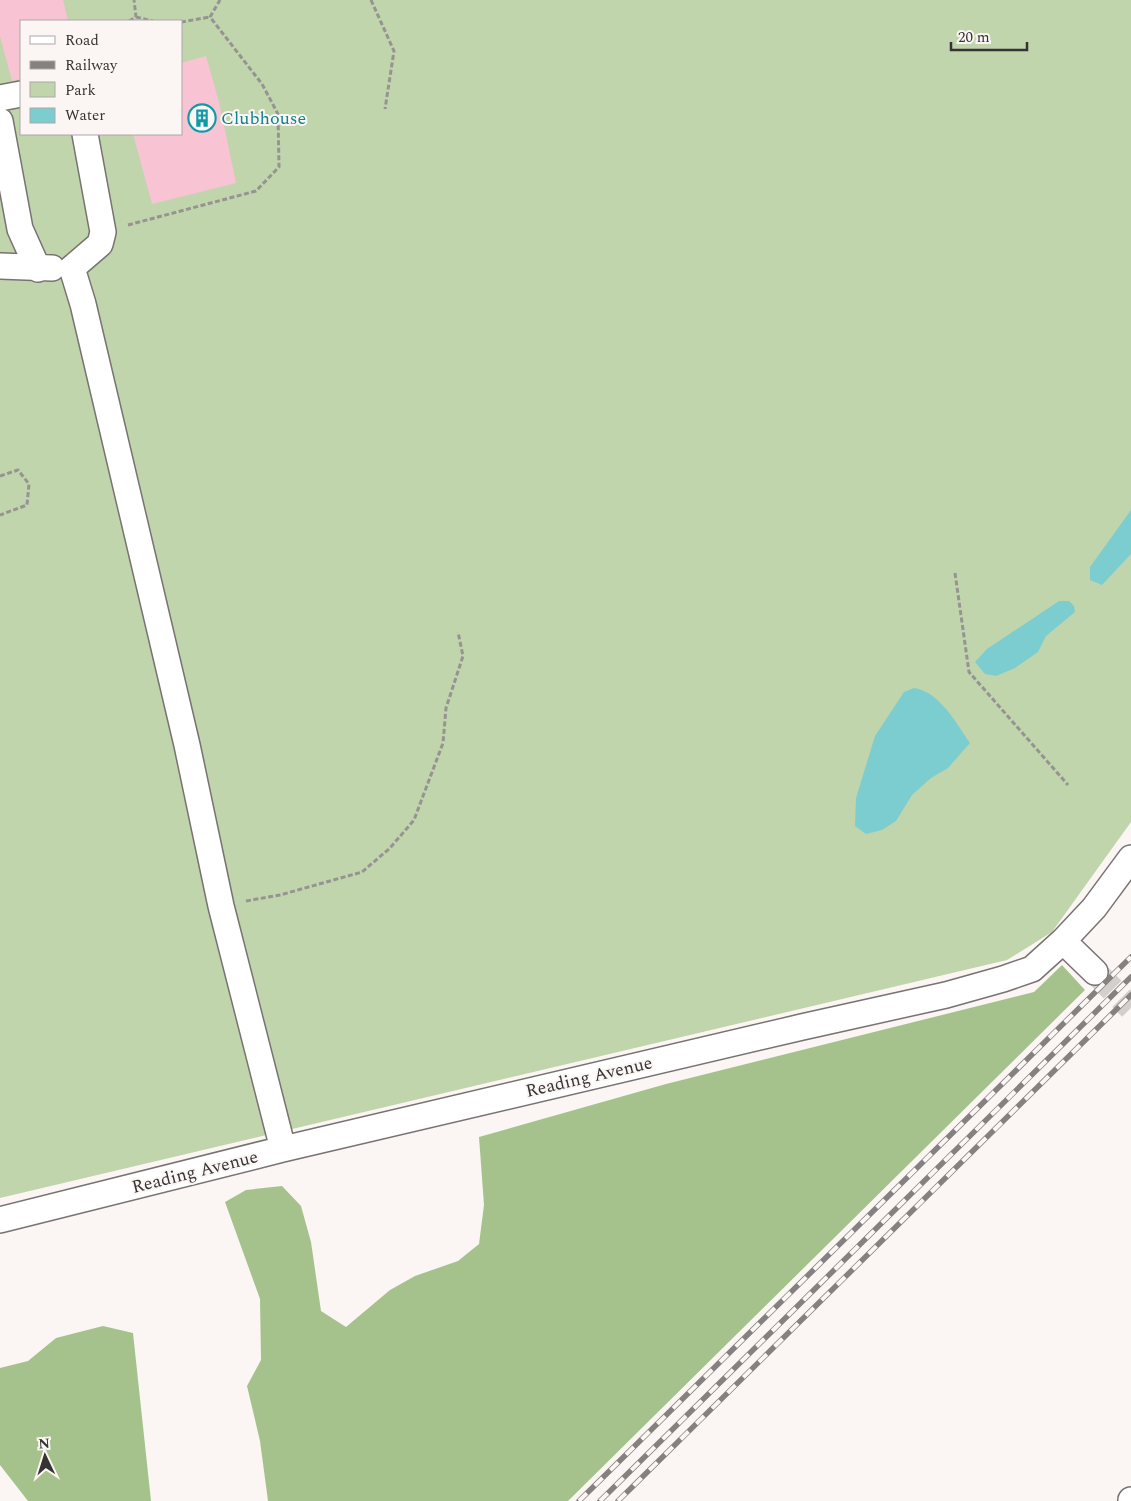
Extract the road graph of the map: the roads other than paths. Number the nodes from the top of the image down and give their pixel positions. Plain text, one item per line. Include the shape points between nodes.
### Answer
1 (20, 94) edge
2 (0, 98) edge
3 (0, 121) edge
4 (85, 135) edge
5 (0, 266) edge
6 (38, 268) junction
7 (72, 268) junction
8 (1131, 858) edge
9 (1063, 941) junction
10 (1095, 972) tunnel mouth
11 (283, 1149) junction
12 (0, 1220) edge

1 - 2 street
3 - 6 street via 20,229
4 - 7 street via 103,232 100,244
5 - 6 street
6 - 7 street
7 - 11 street via 187,745 221,906
8 - 9 street, Reading Avenue via 1094,908
9 - 10 street
9 - 11 street, Reading Avenue via 1032,969 946,995
11 - 12 street, Reading Avenue

